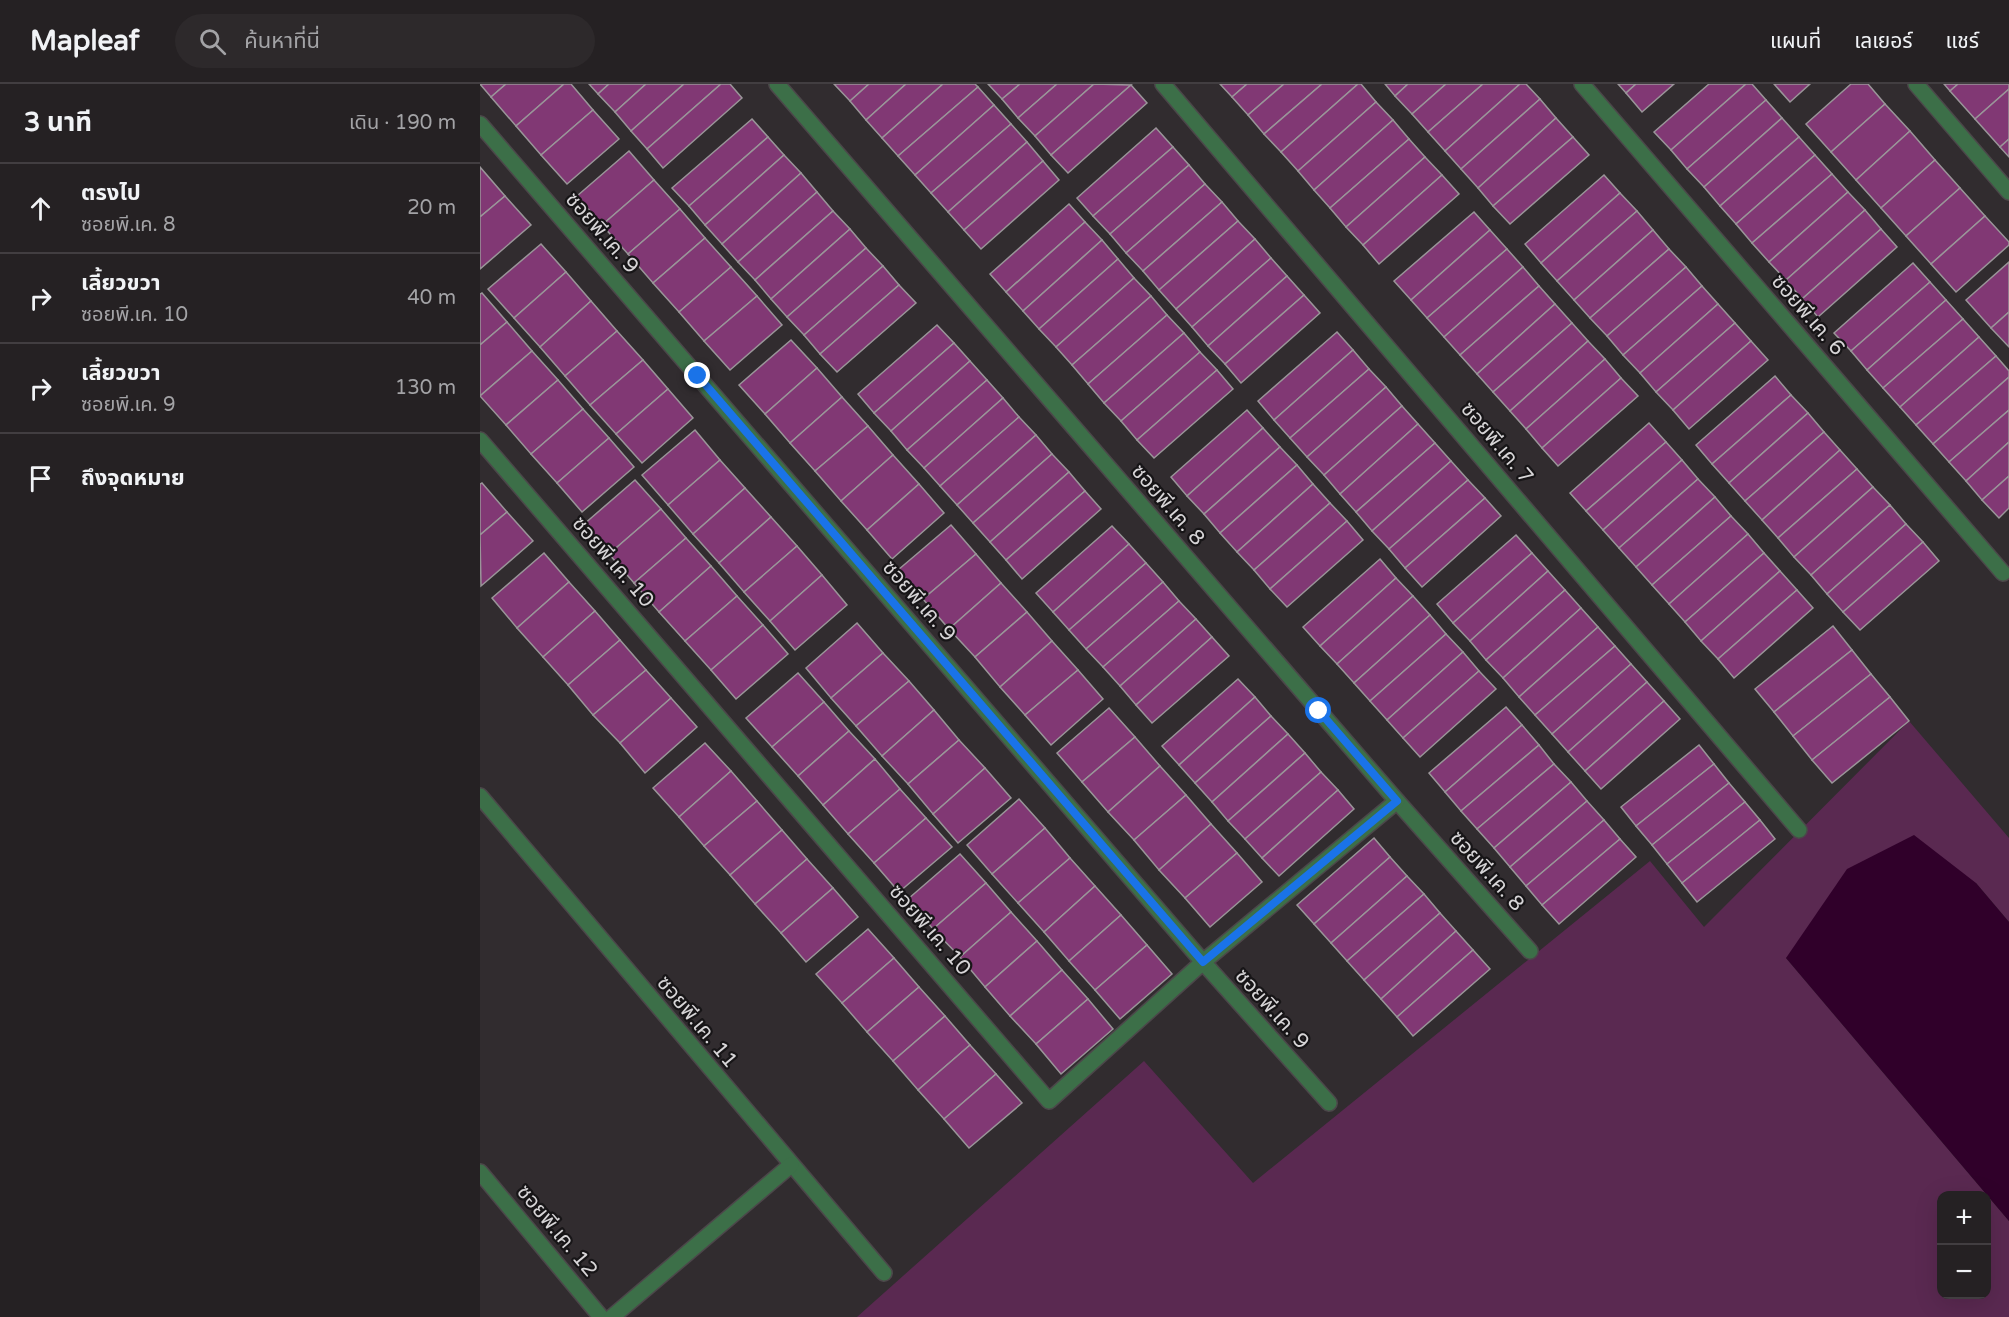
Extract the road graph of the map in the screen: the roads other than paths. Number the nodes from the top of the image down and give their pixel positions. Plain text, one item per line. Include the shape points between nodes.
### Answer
1 (777, 84) edge
2 (1164, 84) edge
3 (1582, 84) edge
4 (1916, 84) edge
5 (480, 124) edge
6 (2009, 192) edge
7 (480, 440) edge
8 (2003, 573) dead end
9 (480, 796) edge
10 (1397, 801) junction
11 (1799, 830) dead end
12 (1530, 951) dead end
13 (1203, 962) junction
14 (1329, 1103) dead end
15 (790, 1165) junction
16 (480, 1172) edge
17 (884, 1273) dead end
18 (601, 1317) edge
19 (612, 1317) edge

1 - 10 street, ซอยพี.เค. 8
2 - 11 street, ซอยพี.เค. 7
3 - 8 street, ซอยพี.เค. 6
4 - 6 street
5 - 13 street, ซอยพี.เค. 9
7 - 13 street, ซอยพี.เค. 10 via 1049,1101
9 - 15 street, ซอยพี.เค. 11
10 - 12 street, ซอยพี.เค. 8
10 - 13 street, ซอยพี.เค. 10
13 - 14 street, ซอยพี.เค. 9
15 - 17 street, ซอยพี.เค. 11
15 - 19 street
16 - 18 street, ซอยพี.เค. 12

